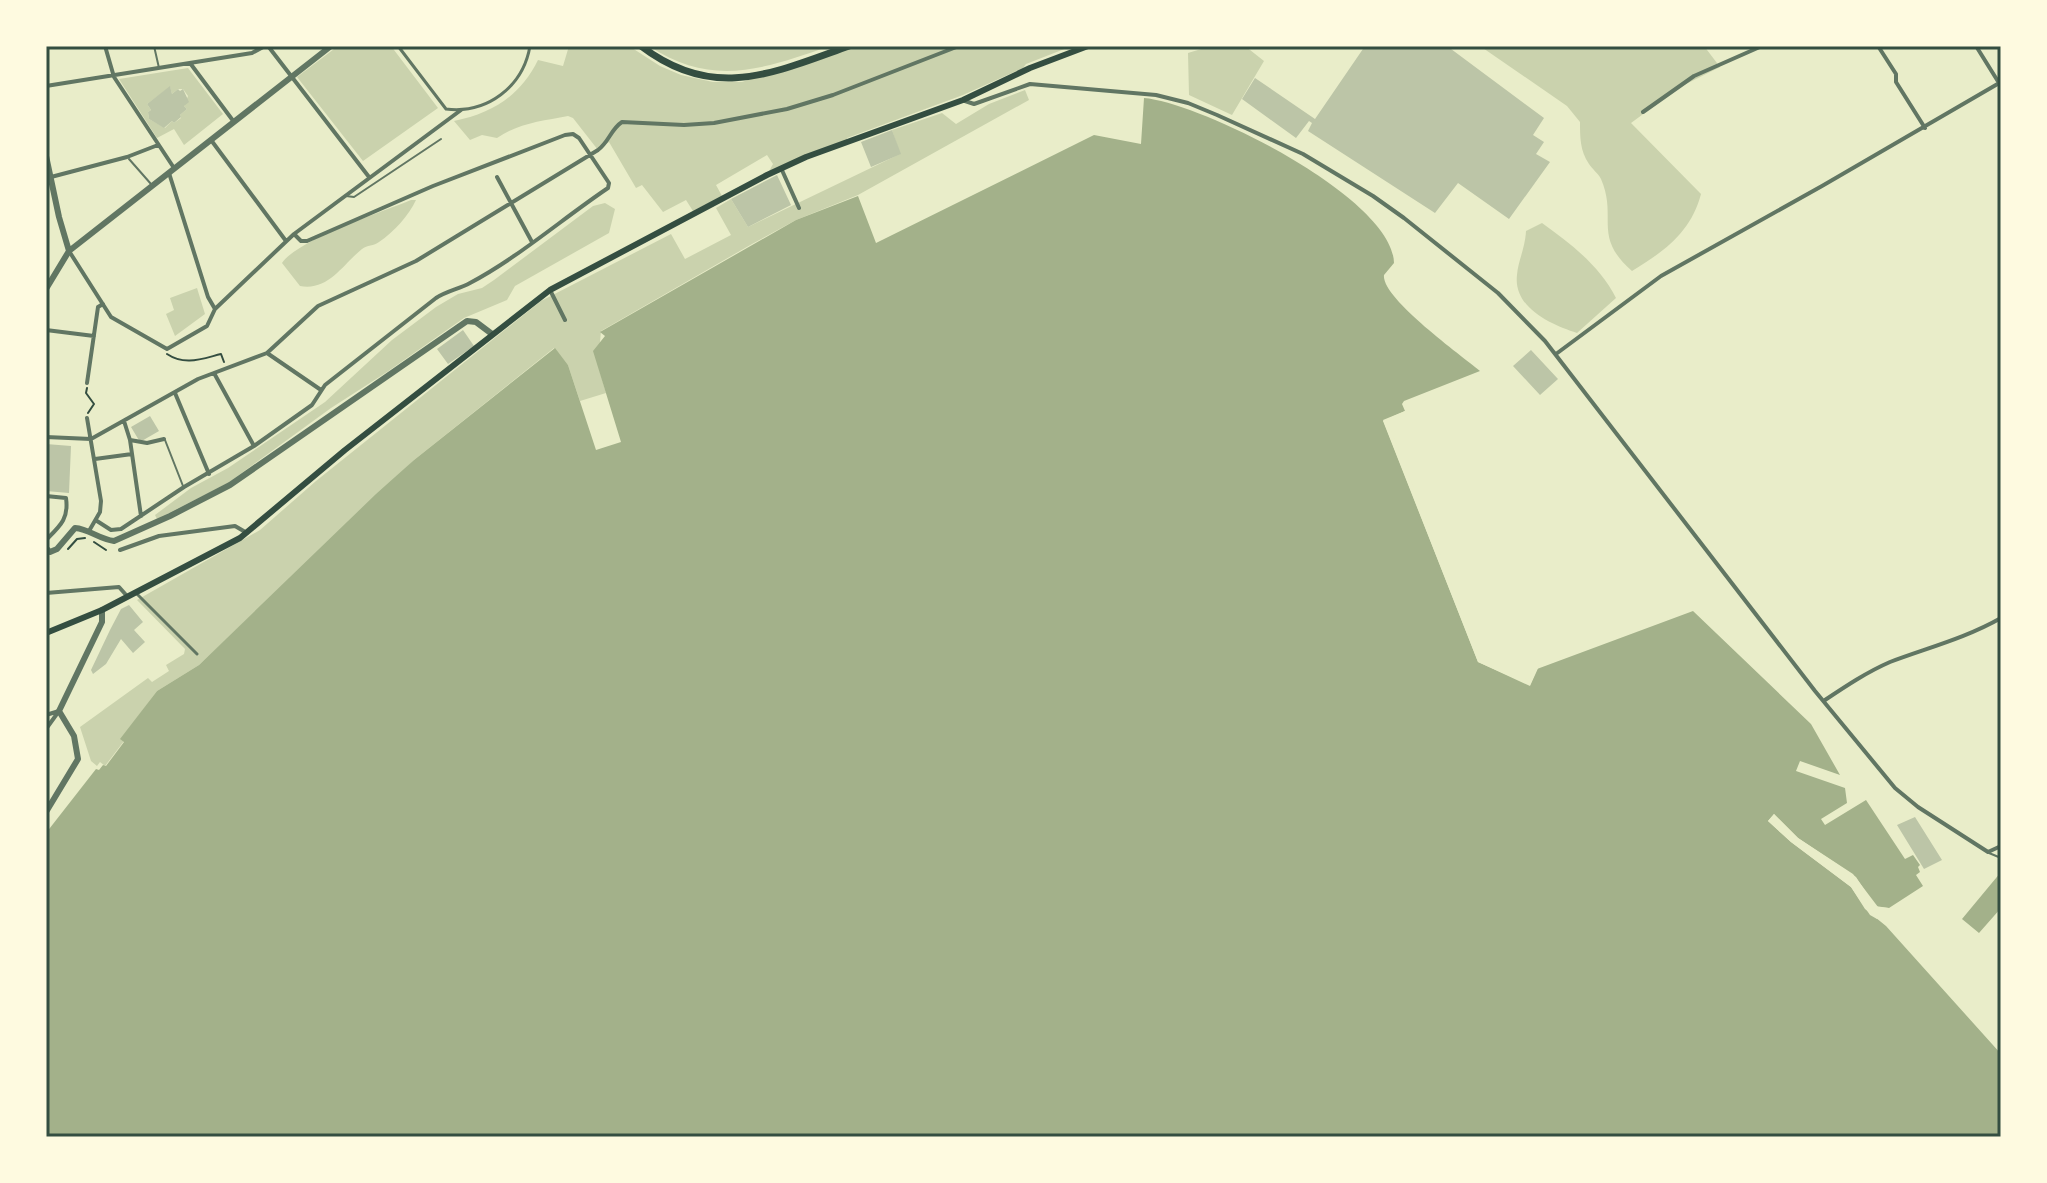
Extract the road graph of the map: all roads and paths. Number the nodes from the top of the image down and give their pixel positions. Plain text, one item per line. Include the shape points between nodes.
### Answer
1 (105, 46) edge
2 (154, 46) edge
3 (266, 46) edge
4 (331, 46) edge
5 (398, 46) edge
6 (530, 46) edge
7 (641, 46) edge
8 (849, 46) edge
9 (959, 46) edge
10 (1088, 46) edge
11 (1762, 46) edge
12 (1878, 46) edge
13 (1976, 46) edge
14 (190, 63) junction
15 (159, 68) junction
16 (114, 77) junction
17 (291, 77) junction
18 (2000, 83) edge
19 (46, 86) edge
20 (963, 100) junction
21 (461, 110) junction
22 (1643, 112) dead end
23 (234, 122) junction
24 (1925, 128) junction
25 (441, 139) dead end
26 (211, 140) junction
27 (158, 145) junction
28 (591, 155) junction
29 (46, 156) edge
30 (127, 157) junction
31 (781, 168) junction
32 (172, 170) junction
33 (369, 177) junction
34 (497, 177) dead end
35 (50, 182) edge
36 (152, 185) junction
37 (344, 196) junction
38 (511, 204) junction
39 (799, 208) dead end
40 (294, 234) junction
41 (286, 241) junction
42 (532, 242) junction
43 (69, 251) junction
44 (46, 289) edge
45 (550, 290) junction
46 (103, 304) junction
47 (215, 309) junction
48 (565, 320) dead end
49 (46, 330) edge
50 (492, 334) junction
51 (94, 336) junction
52 (167, 349) junction
53 (267, 353) junction
54 (1556, 354) junction
55 (226, 368) junction
56 (214, 373) junction
57 (87, 383) joint
58 (321, 390) junction
59 (175, 393) junction
60 (87, 418) joint
61 (124, 421) junction
62 (46, 437) edge
63 (91, 439) junction
64 (164, 439) joint
65 (130, 440) junction
66 (254, 446) junction
67 (132, 454) junction
68 (95, 459) junction
69 (209, 474) junction
70 (184, 487) junction
71 (46, 496) edge
72 (141, 516) junction
73 (97, 521) junction
74 (89, 531) junction
75 (247, 533) junction
76 (46, 540) edge
77 (46, 548) edge
78 (106, 550) dead end
79 (120, 550) dead end
80 (66, 551) dead end
81 (46, 593) edge
82 (136, 593) junction
83 (128, 597) junction
84 (102, 610) junction
85 (2001, 618) edge
86 (46, 633) edge
87 (197, 654) dead end
88 (1825, 700) junction
89 (59, 711) junction
90 (46, 715) edge
91 (46, 729) edge
92 (46, 812) edge
93 (2001, 846) edge
94 (1988, 852) junction
95 (2001, 858) edge

1 - 16 street
2 - 15 lane
3 - 14 street
3 - 17 street
4 - 17 street
5 - 21 street via 446,109
6 - 21 street via 521,73 505,92
7 - 8 main road via 687,71 736,79
9 - 28 street via 787,109 714,123 622,122
10 - 20 main road
11 - 22 street via 1694,76
12 - 24 street
13 - 18 street
14 - 15 street
14 - 23 street
15 - 16 street
16 - 19 street
16 - 27 street
17 - 23 street
17 - 33 street
18 - 24 street
20 - 31 main road
20 - 54 street via 974,104 1030,84 1156,95 1217,115 1321,164 1404,218 1505,300
21 - 33 street
23 - 26 street
24 - 54 street via 1661,276
25 - 37 lane via 354,197
26 - 32 street
26 - 41 street
27 - 30 street
27 - 32 street
28 - 38 street
28 - 40 street via 573,134 565,135 307,241
28 - 42 street via 608,188
29 - 35 street
30 - 35 street
30 - 36 lane
31 - 39 street
31 - 45 main road
32 - 36 street
32 - 47 street
33 - 37 street
34 - 38 street
35 - 43 street
36 - 43 street
37 - 40 street
38 - 42 street
38 - 53 street via 416,261 318,306
40 - 41 street
41 - 47 street
42 - 58 street via 468,285 436,298
43 - 44 street
43 - 46 street
45 - 48 street
45 - 50 main road
46 - 51 street via 98,307
46 - 52 street via 111,317
47 - 52 street via 207,326
49 - 51 street
50 - 74 street via 467,321 230,485 121,539 106,540
50 - 75 main road
51 - 57 street
52 - 55 path via 180,361 221,354
53 - 55 street
53 - 58 street
54 - 88 street
55 - 56 street
56 - 59 street
56 - 66 street
57 - 60 path via 86,393 94,404
58 - 66 street via 312,405
59 - 61 street
59 - 69 street
60 - 63 street
61 - 63 street
61 - 65 street
62 - 63 street
63 - 68 street
64 - 65 street
64 - 70 lane
65 - 67 street
66 - 69 street
67 - 68 street
67 - 72 street
68 - 73 street via 101,501
69 - 70 street
70 - 72 street
71 - 76 street via 66,498 67,514
72 - 73 street via 116,531
73 - 74 street
74 - 77 street via 75,528 57,549
75 - 79 street via 235,526 159,536
75 - 82 main road
78 - 80 path via 81,537
81 - 83 street via 119,587
82 - 83 main road
82 - 87 street
83 - 84 main road
84 - 86 main road
84 - 89 street via 102,622
85 - 88 street via 1890,663
88 - 94 street via 1895,788
89 - 90 street
89 - 91 street
89 - 92 street via 74,736 78,759
93 - 94 street
94 - 95 lane

